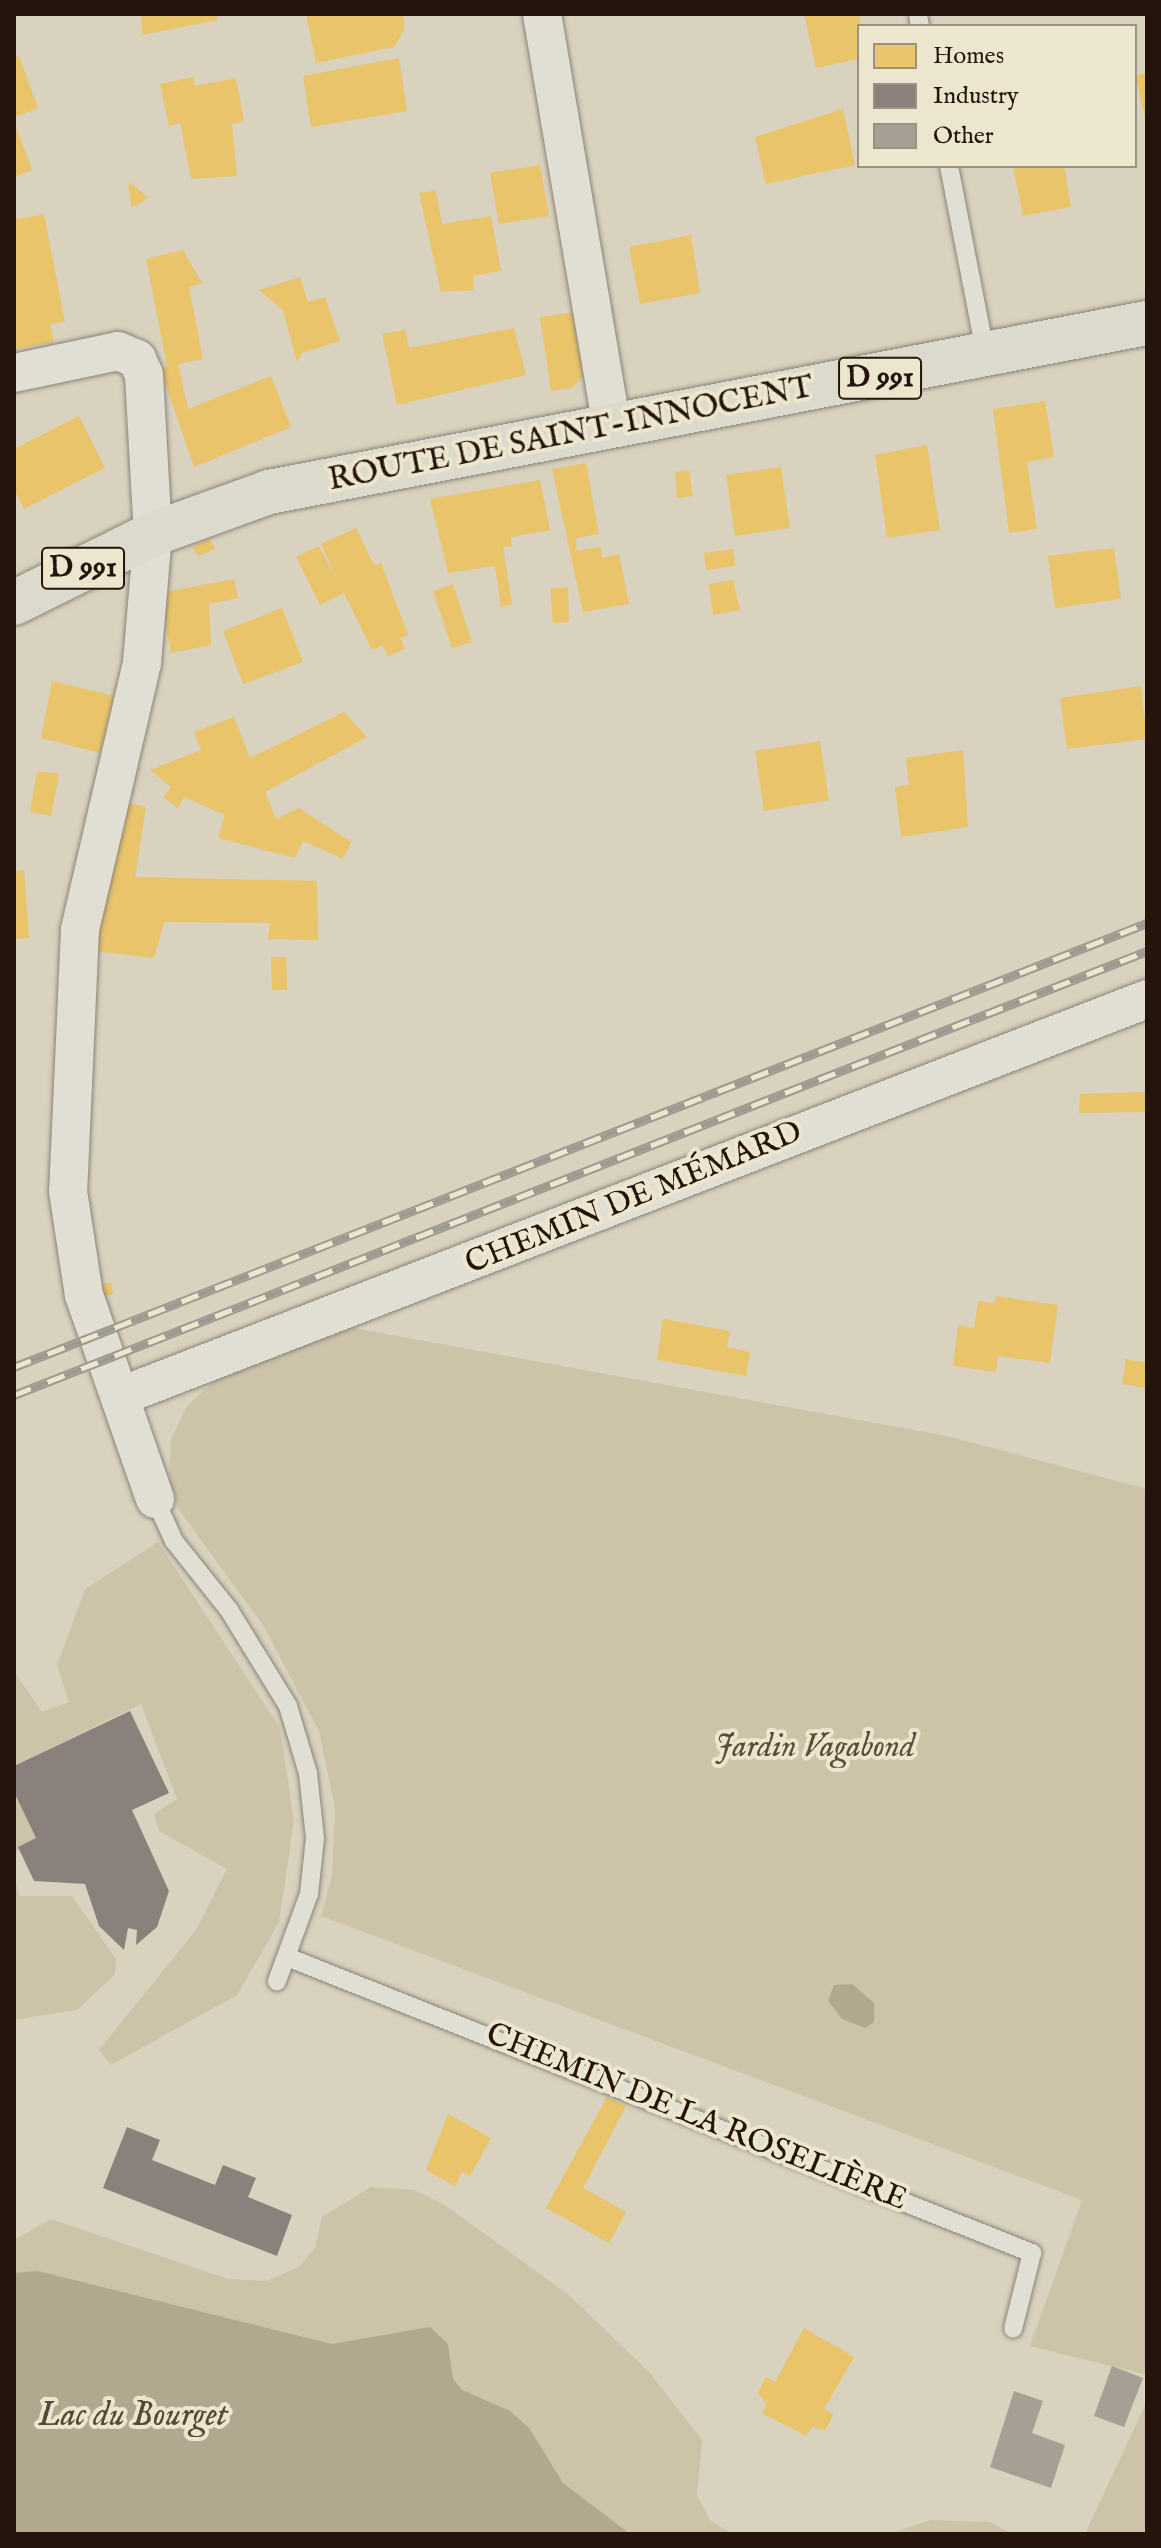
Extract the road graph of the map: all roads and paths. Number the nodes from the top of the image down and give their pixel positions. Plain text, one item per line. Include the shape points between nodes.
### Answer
1 (542, 14) edge
2 (949, 168) edge
3 (1147, 323) edge
4 (987, 358) junction
5 (14, 373) edge
6 (612, 426) junction
7 (153, 534) junction
8 (14, 603) edge
9 (1147, 999) edge
10 (121, 1396) junction
11 (155, 1499) joint
12 (287, 1957) junction
13 (277, 1981) dead end
14 (1013, 2329) dead end

1 - 6 street
2 - 4 lane
3 - 4 main road, ROUTE DE SAINT-INNOCENT / D 991
4 - 6 main road, ROUTE DE SAINT-INNOCENT / D 991
5 - 7 street via 118,351 137,359
6 - 7 main road, ROUTE DE SAINT-INNOCENT / D 991 via 269,492
7 - 8 main road, ROUTE DE SAINT-INNOCENT / D 991
7 - 10 street via 142,663 80,930 68,1191 84,1295
9 - 10 street, CHEMIN DE MÉMARD
10 - 11 street
11 - 12 lane via 174,1541 229,1610 288,1706 308,1773 312,1866
12 - 13 lane
12 - 14 lane, CHEMIN DE LA ROSELIÈRE via 1032,2253

